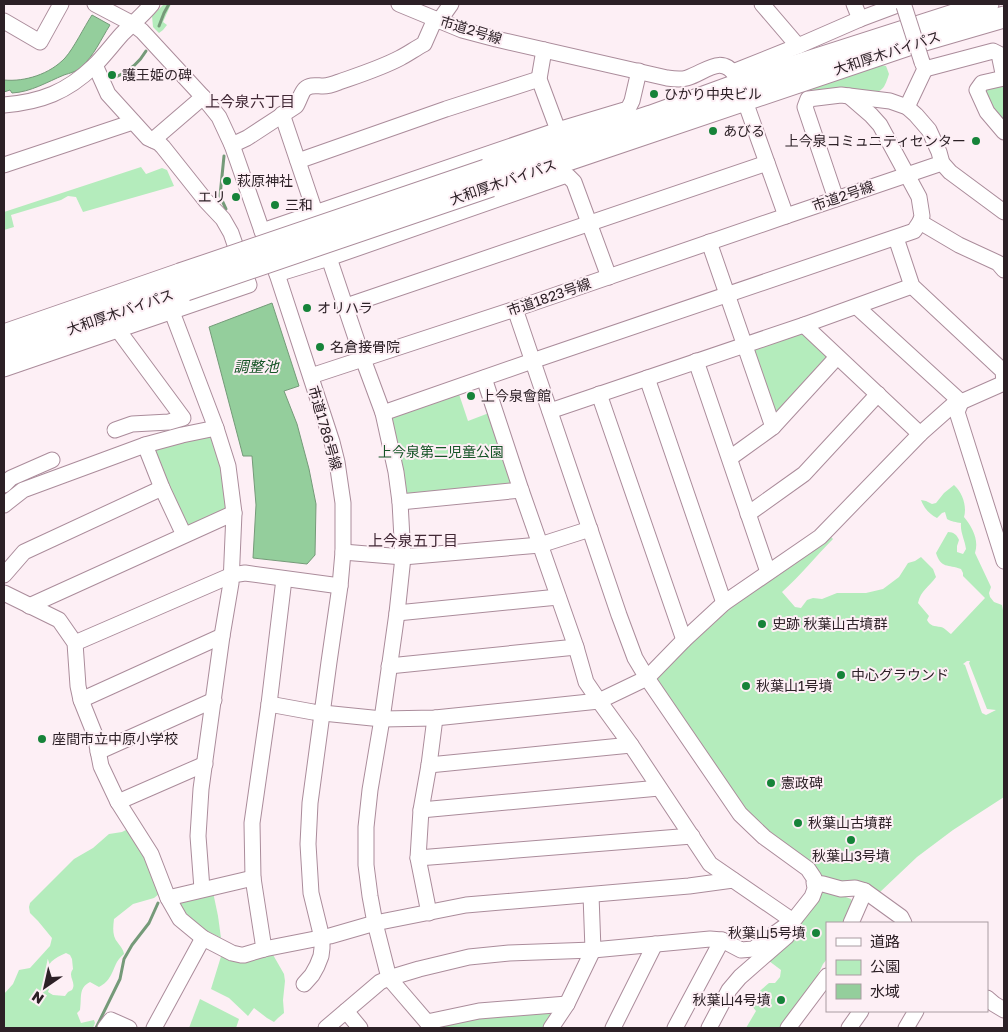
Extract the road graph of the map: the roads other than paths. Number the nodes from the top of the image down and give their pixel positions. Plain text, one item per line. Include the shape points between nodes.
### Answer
1 (61, 4) edge
2 (96, 4) edge
3 (152, 4) edge
4 (400, 4) edge
5 (451, 4) edge
6 (762, 4) edge
7 (854, 4) edge
8 (903, 4) edge
9 (988, 4) edge
10 (1004, 17) edge
11 (860, 18) junction
12 (437, 20) junction
13 (4, 21) edge
14 (133, 24) junction
15 (798, 46) junction
16 (544, 50) junction
17 (95, 65) junction
18 (923, 66) junction
19 (639, 71) junction
20 (1004, 78) edge
21 (539, 79) junction
22 (739, 85) junction
23 (849, 96) junction
24 (203, 97) junction
25 (4, 105) edge
26 (907, 107) junction
27 (282, 114) junction
28 (134, 122) junction
29 (558, 130) junction
30 (1004, 132) edge
31 (153, 140) junction
32 (232, 144) junction
33 (298, 160) junction
34 (767, 162) junction
35 (942, 163) junction
36 (4, 165) edge
37 (907, 175) junction
38 (836, 199) junction
39 (315, 212) junction
40 (1004, 212) edge
41 (786, 216) junction
42 (920, 222) junction
43 (590, 223) junction
44 (262, 230) junction
45 (896, 238) junction
46 (709, 242) junction
47 (329, 258) junction
48 (1004, 270) edge
49 (277, 274) junction
50 (609, 277) junction
51 (183, 282) junction
52 (912, 286) junction
53 (727, 295) junction
54 (346, 306) junction
55 (857, 306) junction
56 (515, 309) junction
57 (172, 312) junction
58 (804, 325) junction
59 (118, 330) junction
60 (4, 335) edge
61 (745, 345) junction
62 (4, 352) edge
63 (837, 356) junction
64 (363, 359) junction
65 (533, 360) junction
66 (696, 361) junction
67 (4, 369) edge
68 (311, 376) junction
69 (484, 378) junction
70 (647, 378) junction
71 (1004, 383) edge
72 (600, 394) junction
73 (878, 394) junction
74 (959, 407) junction
75 (550, 411) junction
76 (383, 413) junction
77 (774, 427) junction
78 (216, 428) junction
79 (115, 430) dead end
80 (920, 434) junction
81 (145, 445) junction
82 (730, 458) junction
83 (52, 460) dead end
84 (4, 485) edge
85 (162, 488) junction
86 (520, 490) junction
87 (400, 502) junction
88 (4, 505) edge
89 (234, 513) junction
90 (748, 514) junction
91 (590, 529) junction
92 (184, 535) junction
93 (540, 545) junction
94 (343, 552) junction
95 (403, 557) junction
96 (1004, 561) edge
97 (768, 572) junction
98 (232, 575) junction
99 (4, 576) edge
100 (284, 579) junction
101 (340, 586) junction
102 (4, 593) edge
103 (558, 597) junction
104 (724, 602) junction
105 (29, 606) junction
106 (397, 613) junction
107 (222, 636) junction
108 (684, 640) junction
109 (76, 642) junction
110 (576, 647) junction
111 (389, 666) junction
112 (647, 678) junction
113 (81, 700) junction
114 (214, 700) junction
115 (598, 701) junction
116 (269, 704) junction
117 (323, 713) junction
118 (435, 718) junction
119 (382, 719) junction
120 (631, 745) junction
121 (98, 752) junction
122 (205, 764) junction
123 (429, 764) junction
124 (659, 788) junction
125 (118, 802) junction
126 (421, 810) junction
127 (692, 836) junction
128 (418, 858) junction
129 (253, 878) junction
130 (733, 880) junction
131 (814, 884) junction
132 (202, 889) junction
133 (865, 892) junction
134 (591, 895) junction
135 (168, 898) junction
136 (429, 913) junction
137 (794, 920) junction
138 (851, 922) edge
139 (904, 922) edge
140 (374, 923) junction
141 (203, 938) junction
142 (322, 938) junction
143 (722, 940) junction
144 (655, 944) junction
145 (264, 949) junction
146 (592, 950) junction
147 (826, 977) edge
148 (389, 978) junction
149 (304, 984) dead end
150 (988, 999) edge
151 (566, 1004) junction
152 (1004, 1010) edge
153 (346, 1011) junction
154 (860, 1012) edge
155 (915, 1012) edge
156 (429, 1025) edge
157 (105, 1028) edge
158 (129, 1028) edge
159 (154, 1028) edge
160 (326, 1028) edge
161 (360, 1028) edge
162 (551, 1028) edge
163 (613, 1028) edge
164 (675, 1028) edge
165 (709, 1028) edge
166 (788, 1028) edge
167 (849, 1028) edge
168 (906, 1028) edge

1 - 13 street via 40,42
2 - 14 street, 市道1786号線
3 - 14 street
4 - 12 street, 市道2号線
5 - 12 street
6 - 15 street
7 - 11 street
8 - 11 street
8 - 18 street, bridge
9 - 22 highway, 大和厚木バイパス
10 - 22 highway, 大和厚木バイパス via 911,44
11 - 15 street
12 - 16 street, 市道2号線 via 462,30
12 - 27 street via 424,44 361,75 304,89 296,106
14 - 17 street
14 - 24 street, 市道1786号線 via 152,40
15 - 22 street
16 - 19 street, 市道2号線
16 - 21 street
17 - 25 street via 65,89 49,96
17 - 28 street via 108,94
18 - 20 street via 993,52 999,54
18 - 26 street
19 - 22 street, 市道2号線 via 681,79 721,64 727,66
19 - 29 street via 628,109
20 - 30 street via 982,83 977,90 987,112
21 - 29 street
21 - 33 street
22 - 34 street
22 - 51 highway, 大和厚木バイパス, bridge via 488,178
23 - 26 street via 890,101
23 - 37 street via 880,124
23 - 38 street via 808,100 805,107
24 - 31 street
24 - 32 street, 市道1786号線
26 - 35 street via 930,130
27 - 32 street via 247,138
27 - 33 street
28 - 31 street
28 - 36 street
29 - 39 street
31 - 57 street via 163,147 222,219 231,233 249,286
32 - 44 street, 市道1786号線
33 - 39 street
34 - 41 street
34 - 43 street
35 - 37 street, 市道2号線
35 - 40 street
37 - 38 street, 市道2号線
37 - 42 street via 918,197
38 - 41 street, 市道2号線
39 - 44 street
41 - 46 street, 市道1823号線
42 - 45 street via 914,231
42 - 48 street via 998,263
43 - 47 street via 574,182 564,176
43 - 50 street
43 - 54 street
44 - 49 street, 市道1786号線
45 - 52 street
45 - 53 street
46 - 50 street, 市道1823号線
46 - 53 street
47 - 49 street
47 - 54 street
49 - 68 street, 市道1786号線
50 - 56 street, 市道1823号線
51 - 60 highway, 大和厚木バイパス
51 - 62 highway, 大和厚木バイパス
52 - 55 street
52 - 71 street via 1003,371
53 - 61 street
53 - 65 street
54 - 64 street
55 - 58 street
55 - 74 street
56 - 64 street, 市道1823号線
56 - 65 street
57 - 59 street
57 - 78 street
58 - 61 street
58 - 63 street
59 - 67 street
59 - 79 street via 183,418 132,424
61 - 66 street
61 - 77 street
63 - 73 street
63 - 77 street
64 - 68 street, 市道1823号線
64 - 76 street
65 - 69 street
65 - 75 street
66 - 70 street
66 - 82 street
68 - 94 street, 市道1786号線 via 337,462 343,503
69 - 76 street
69 - 86 street
70 - 72 street
70 - 104 street
71 - 74 street
72 - 75 street
72 - 108 street
73 - 80 street
73 - 90 street via 804,474
74 - 80 street via 955,403
74 - 96 street
75 - 91 street
76 - 87 street
77 - 82 street
78 - 81 street
78 - 89 street via 228,466
80 - 97 street via 820,537
81 - 85 street
81 - 88 street via 23,490
82 - 90 street
83 - 84 street via 11,478
85 - 92 street
85 - 99 street via 24,552
86 - 87 street
86 - 93 street
87 - 95 street
89 - 92 street
89 - 98 street
90 - 97 street
91 - 93 street
91 - 112 street via 635,658
92 - 105 street
93 - 95 street
93 - 103 street
94 - 95 street
94 - 101 street, 市道1786号線
95 - 106 street
97 - 104 street
98 - 100 street via 245,573
98 - 107 street
98 - 109 street
100 - 101 street
100 - 116 street
101 - 117 street, 市道1786号線
102 - 105 street
103 - 106 street
103 - 110 street
104 - 108 street
105 - 109 street via 59,620
106 - 111 street
107 - 113 street
107 - 114 street
108 - 112 street
109 - 113 street
110 - 111 street
110 - 115 street via 586,682
111 - 119 street
112 - 115 street
112 - 131 street via 740,814 764,837 808,869
113 - 121 street
114 - 121 street
114 - 122 street
115 - 118 street
115 - 120 street
116 - 117 street
116 - 129 street via 253,811
117 - 119 street
117 - 142 street, 市道1786号線 via 310,803 308,844 311,893
118 - 119 street
118 - 123 street
119 - 140 street via 365,846
120 - 123 street
120 - 124 street
121 - 125 street
122 - 125 street
122 - 132 street via 198,836
123 - 126 street
124 - 126 street
124 - 127 street
125 - 135 street via 151,854
126 - 128 street
127 - 128 street
127 - 130 street via 710,864
128 - 136 street
129 - 132 street
129 - 145 street
130 - 134 street
130 - 137 street
131 - 133 street
131 - 137 street via 812,897
132 - 135 street
133 - 138 street
133 - 139 street
134 - 136 street via 466,905
134 - 146 street
135 - 141 street via 180,919
136 - 140 street
137 - 143 street via 753,949 741,950
137 - 165 street via 787,936 729,990
140 - 142 street
140 - 148 street
141 - 145 street via 240,955
141 - 159 street
142 - 145 street
142 - 149 street via 321,956
143 - 144 street
143 - 164 street
144 - 146 street
144 - 163 street
146 - 148 street via 469,957
146 - 151 street
147 - 166 street
148 - 153 street
148 - 156 street
150 - 152 street
151 - 156 street via 479,1011
151 - 162 street
153 - 160 street
153 - 161 street
154 - 167 street
155 - 168 street
157 - 158 street via 111,1020

